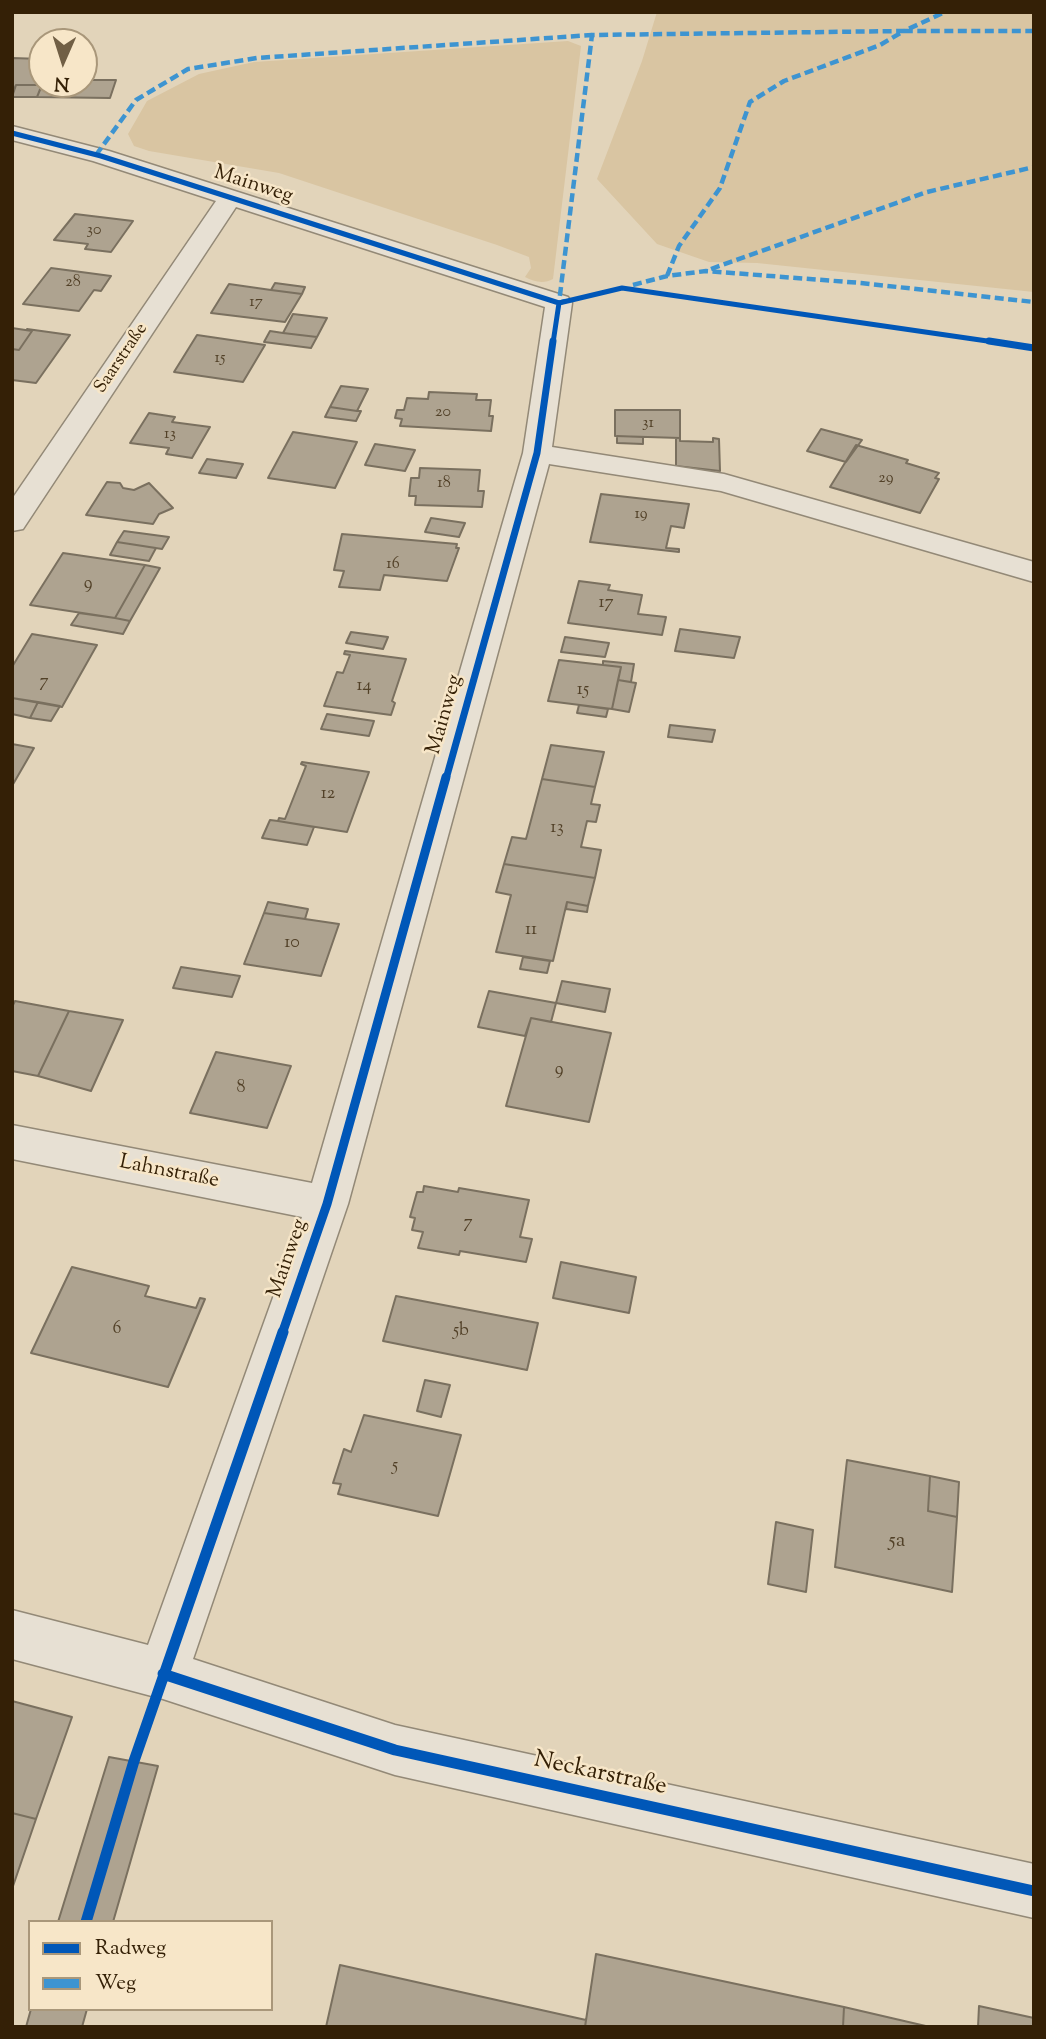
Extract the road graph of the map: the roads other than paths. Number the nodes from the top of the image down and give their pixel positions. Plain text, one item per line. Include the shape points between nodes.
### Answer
1 (12, 133) edge
2 (231, 197) junction
3 (537, 453) junction
4 (12, 522) edge
5 (1034, 572) edge
6 (12, 1142) edge
7 (327, 1204) junction
8 (12, 1634) edge
9 (163, 1674) junction
10 (1034, 1891) edge

1 - 2 street, Mainweg
2 - 3 street, Mainweg via 559,303
2 - 4 street, Saarstraße
3 - 5 street via 724,483
3 - 7 street, Mainweg
6 - 7 street, Lahnstraße
7 - 9 street, Mainweg
8 - 9 street, Neckarstraße
9 - 10 street, Neckarstraße via 395,1750

